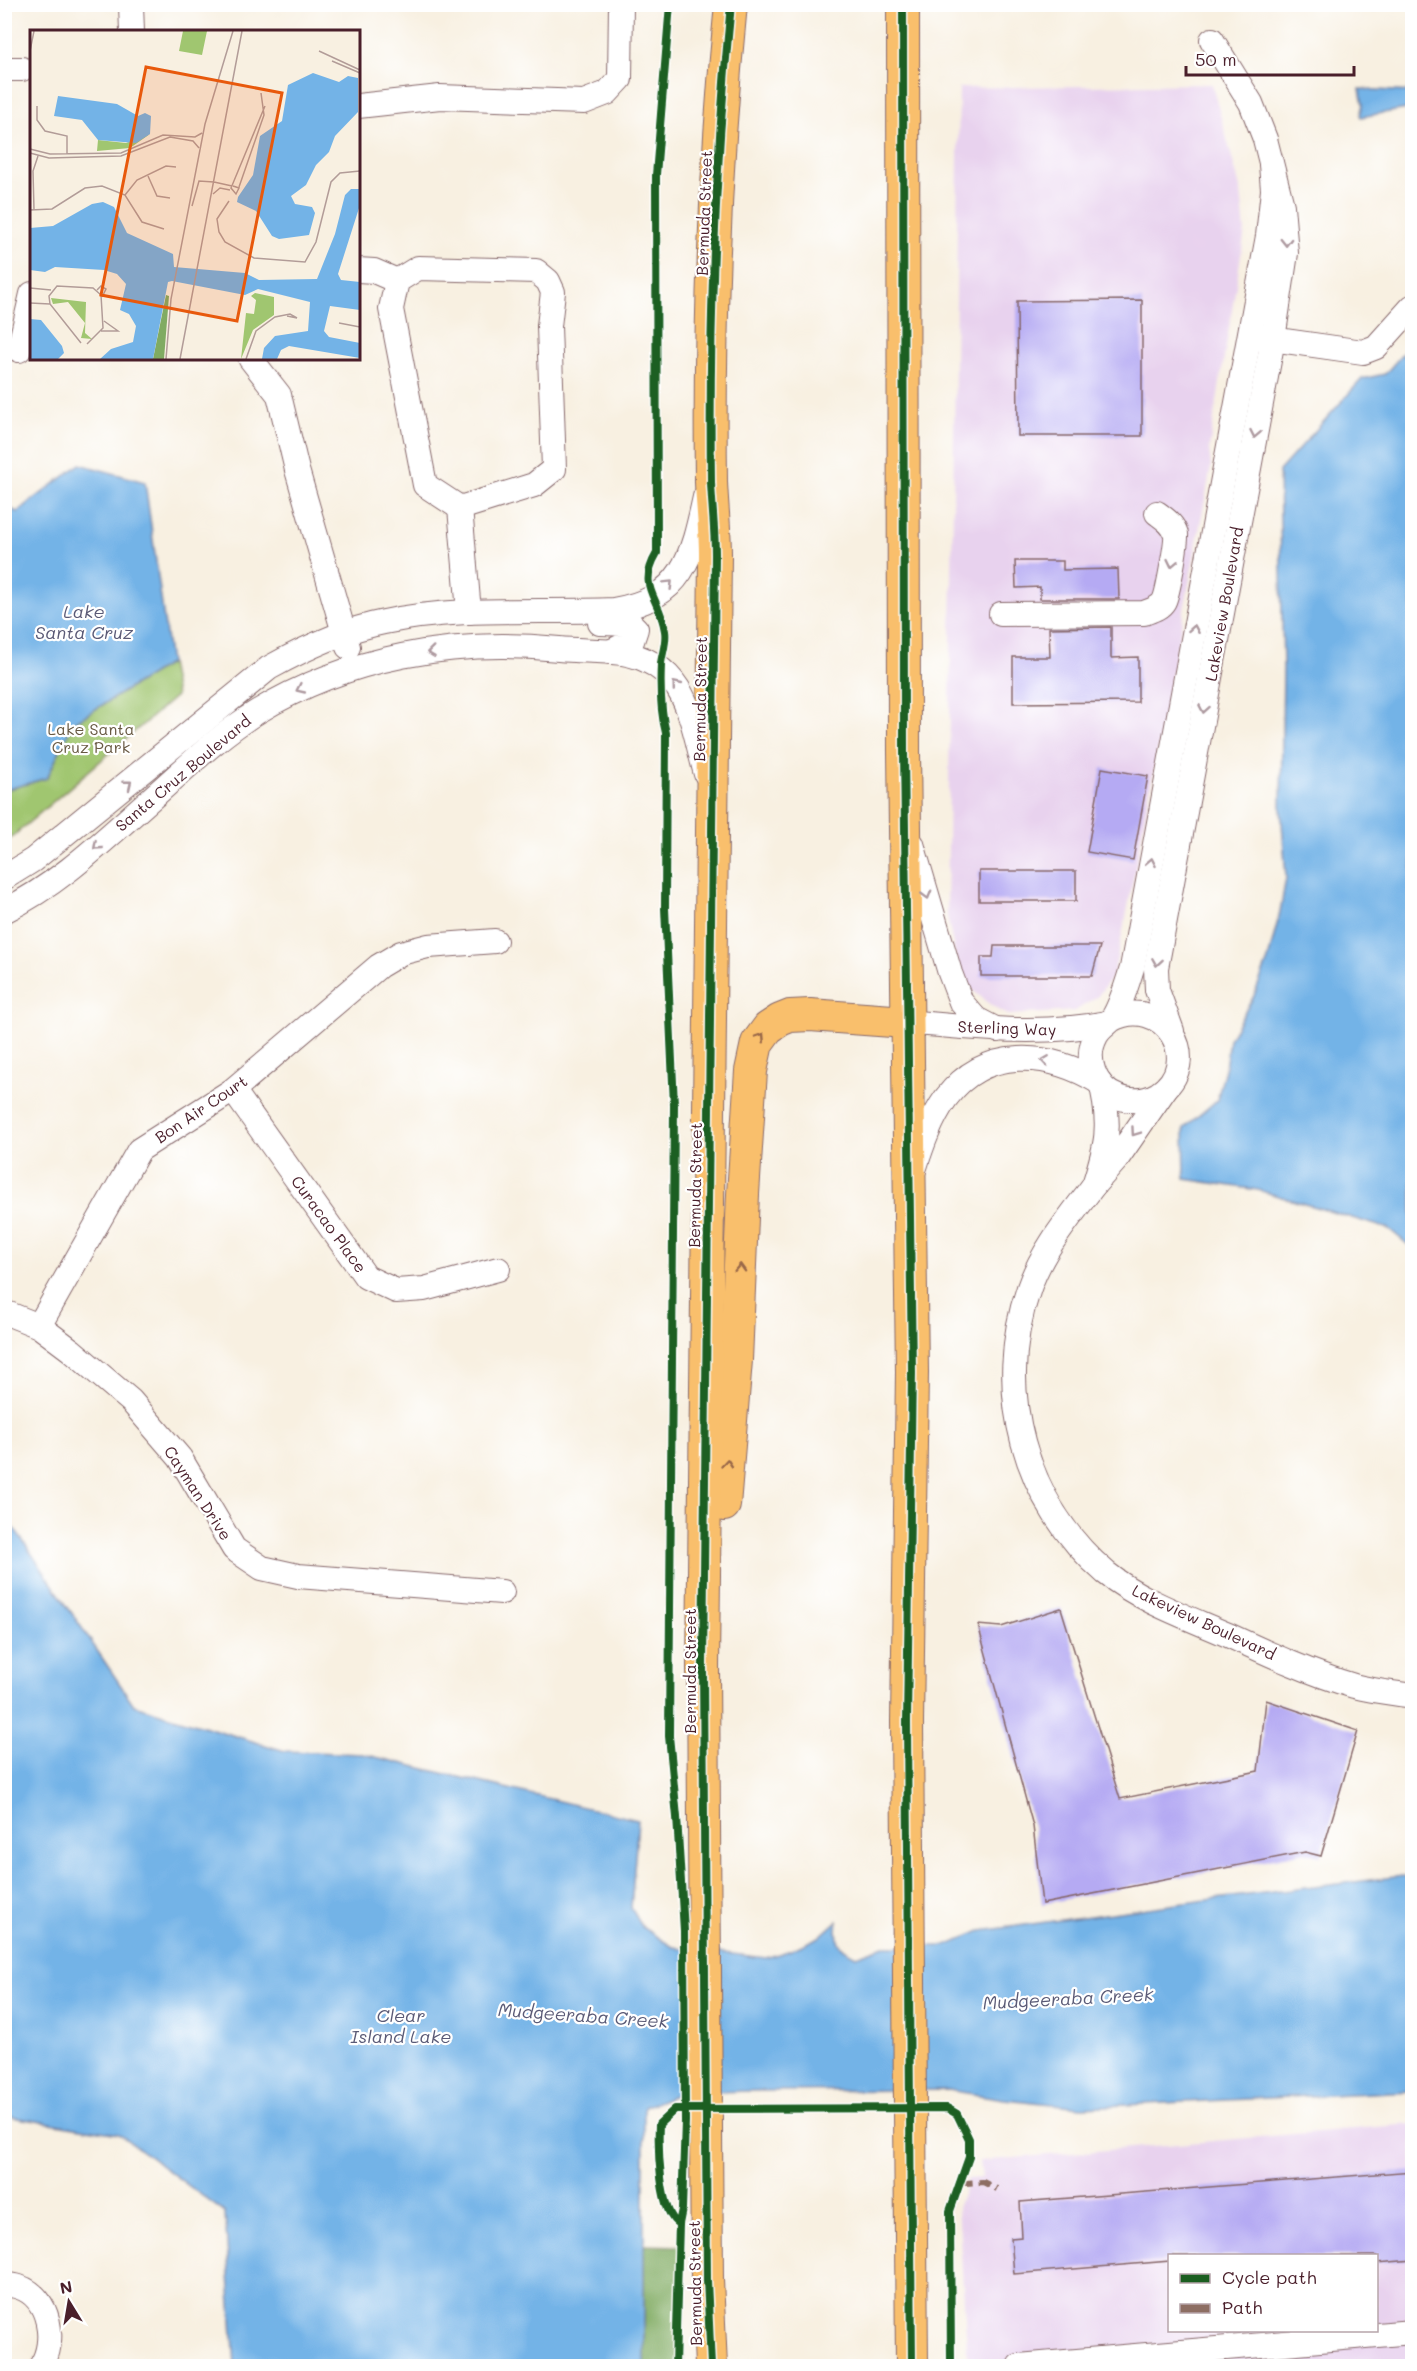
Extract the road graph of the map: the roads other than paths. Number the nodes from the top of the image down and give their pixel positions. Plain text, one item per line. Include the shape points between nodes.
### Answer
1 (131, 4) edge
2 (621, 4) edge
3 (731, 4) edge
4 (903, 4) edge
5 (132, 30) edge
6 (1212, 40) dead end
7 (360, 106) edge
8 (1271, 164) junction
9 (360, 270) edge
10 (398, 281) junction
11 (30, 302) edge
12 (1413, 308) edge
13 (1248, 336) junction
14 (1273, 339) junction
15 (18, 350) edge
16 (252, 360) edge
17 (711, 468) junction
18 (1224, 469) junction
19 (1248, 474) junction
20 (460, 508) junction
21 (1157, 513) dead end
22 (469, 612) junction
23 (494, 612) junction
24 (1001, 614) dead end
25 (343, 633) junction
26 (610, 652) junction
27 (354, 666) junction
28 (1175, 733) junction
29 (1199, 738) junction
30 (713, 799) junction
31 (905, 818) junction
32 (4, 878) edge
33 (1144, 897) junction
34 (4, 911) edge
35 (1164, 925) junction
36 (495, 941) dead end
37 (1109, 1021) junction
38 (906, 1022) junction
39 (997, 1030) junction
40 (1176, 1042) junction
41 (1101, 1084) junction
42 (1168, 1084) junction
43 (233, 1090) junction
44 (1094, 1185) junction
45 (908, 1188) junction
46 (498, 1269) dead end
47 (4, 1312) edge
48 (39, 1326) junction
49 (502, 1592) dead end
50 (703, 1667) junction
51 (1413, 1696) edge
52 (4, 2284) edge
53 (1413, 2332) edge
54 (1153, 2360) edge
55 (41, 2367) edge
56 (711, 2367) edge
57 (912, 2367) edge
58 (1019, 2367) edge

1 - 5 street
2 - 7 street via 620,79 607,93 584,102 440,97
3 - 17 main road, Bermuda Street via 719,151
4 - 31 main road
6 - 8 street, Lakeview Boulevard via 1251,103
8 - 13 street, Lakeview Boulevard via 1273,190 1268,236
8 -> 14 street, Lakeview Boulevard via 1282,206 1286,253
9 - 10 street via 374,271
10 - 20 street via 391,309 425,485
10 - 20 street via 418,268 536,271 548,281 553,292 549,326 555,469 534,485
11 - 15 street
12 - 14 street via 1376,347 1363,352
13 - 14 street
13 - 18 street, Lakeview Boulevard
14 -> 19 street, Lakeview Boulevard
16 - 25 street via 279,396
23 -> 17 street, Santa Cruz Boulevard via 613,610 654,598 671,584 690,556
17 - 30 main road, Bermuda Street via 715,555
18 - 19 street
28 -> 18 street, Lakeview Boulevard
19 -> 29 street, Lakeview Boulevard
20 - 22 street
21 -> 24 street via 1176,534 1165,600 1157,608 1144,614
22 - 23 street, Santa Cruz Boulevard
22 - 25 street, Santa Cruz Boulevard via 383,622
23 - 26 street via 537,622 633,625 636,632 632,641
25 - 27 street
32 -> 25 street, Santa Cruz Boulevard via 33,860 269,668
26 -> 27 street, Santa Cruz Boulevard via 537,647 460,649
30 -> 26 street, Santa Cruz Boulevard via 680,688 647,662
27 -> 34 street, Santa Cruz Boulevard via 256,712 81,860 48,886
28 - 29 street
33 -> 28 street, Lakeview Boulevard
29 - 35 street, Lakeview Boulevard
30 - 50 main road, Bermuda Street
31 - 38 main road
31 -> 39 street via 956,991 972,1017
33 - 35 street
33 - 37 street, Lakeview Boulevard via 1130,976
35 -> 40 street, Lakeview Boulevard via 1156,985
36 - 43 street, Bon Air Court via 428,946 400,953 379,966
37 - 39 street, Sterling Way via 1054,1031
37 - 40 street via 1128,1013 1152,1016 1167,1027
37 - 41 street via 1096,1035 1091,1051 1092,1067
38 - 39 street, Sterling Way
38 - 45 main road
50 -> 38 main road via 722,1528 732,1413 751,1071 757,1043 768,1028 790,1016
40 - 42 street via 1178,1064
41 - 42 street via 1119,1097 1139,1100 1152,1097
41 - 44 street via 1108,1133
41 -> 45 street, Sterling Way via 1077,1070 1043,1060 1000,1061 978,1070 959,1083 938,1111
42 -> 44 street
43 - 46 street, Curacao Place via 366,1277 396,1291 424,1289
43 - 48 street, Bon Air Court via 139,1150
44 - 51 street, Lakeview Boulevard via 1043,1256 1021,1312 1014,1355 1019,1427 1038,1486 1054,1515 1108,1574 1142,1595 1305,1670 1356,1686
45 - 57 main road via 912,1372 907,1722
47 - 48 street, Cayman Drive
48 - 49 street, Cayman Drive via 131,1401 180,1458 234,1549 262,1568 298,1576
50 - 56 main road, Bermuda Street via 707,2280
52 - 55 street via 20,2287 40,2302 51,2330 48,2356
53 - 54 street
54 - 58 street

